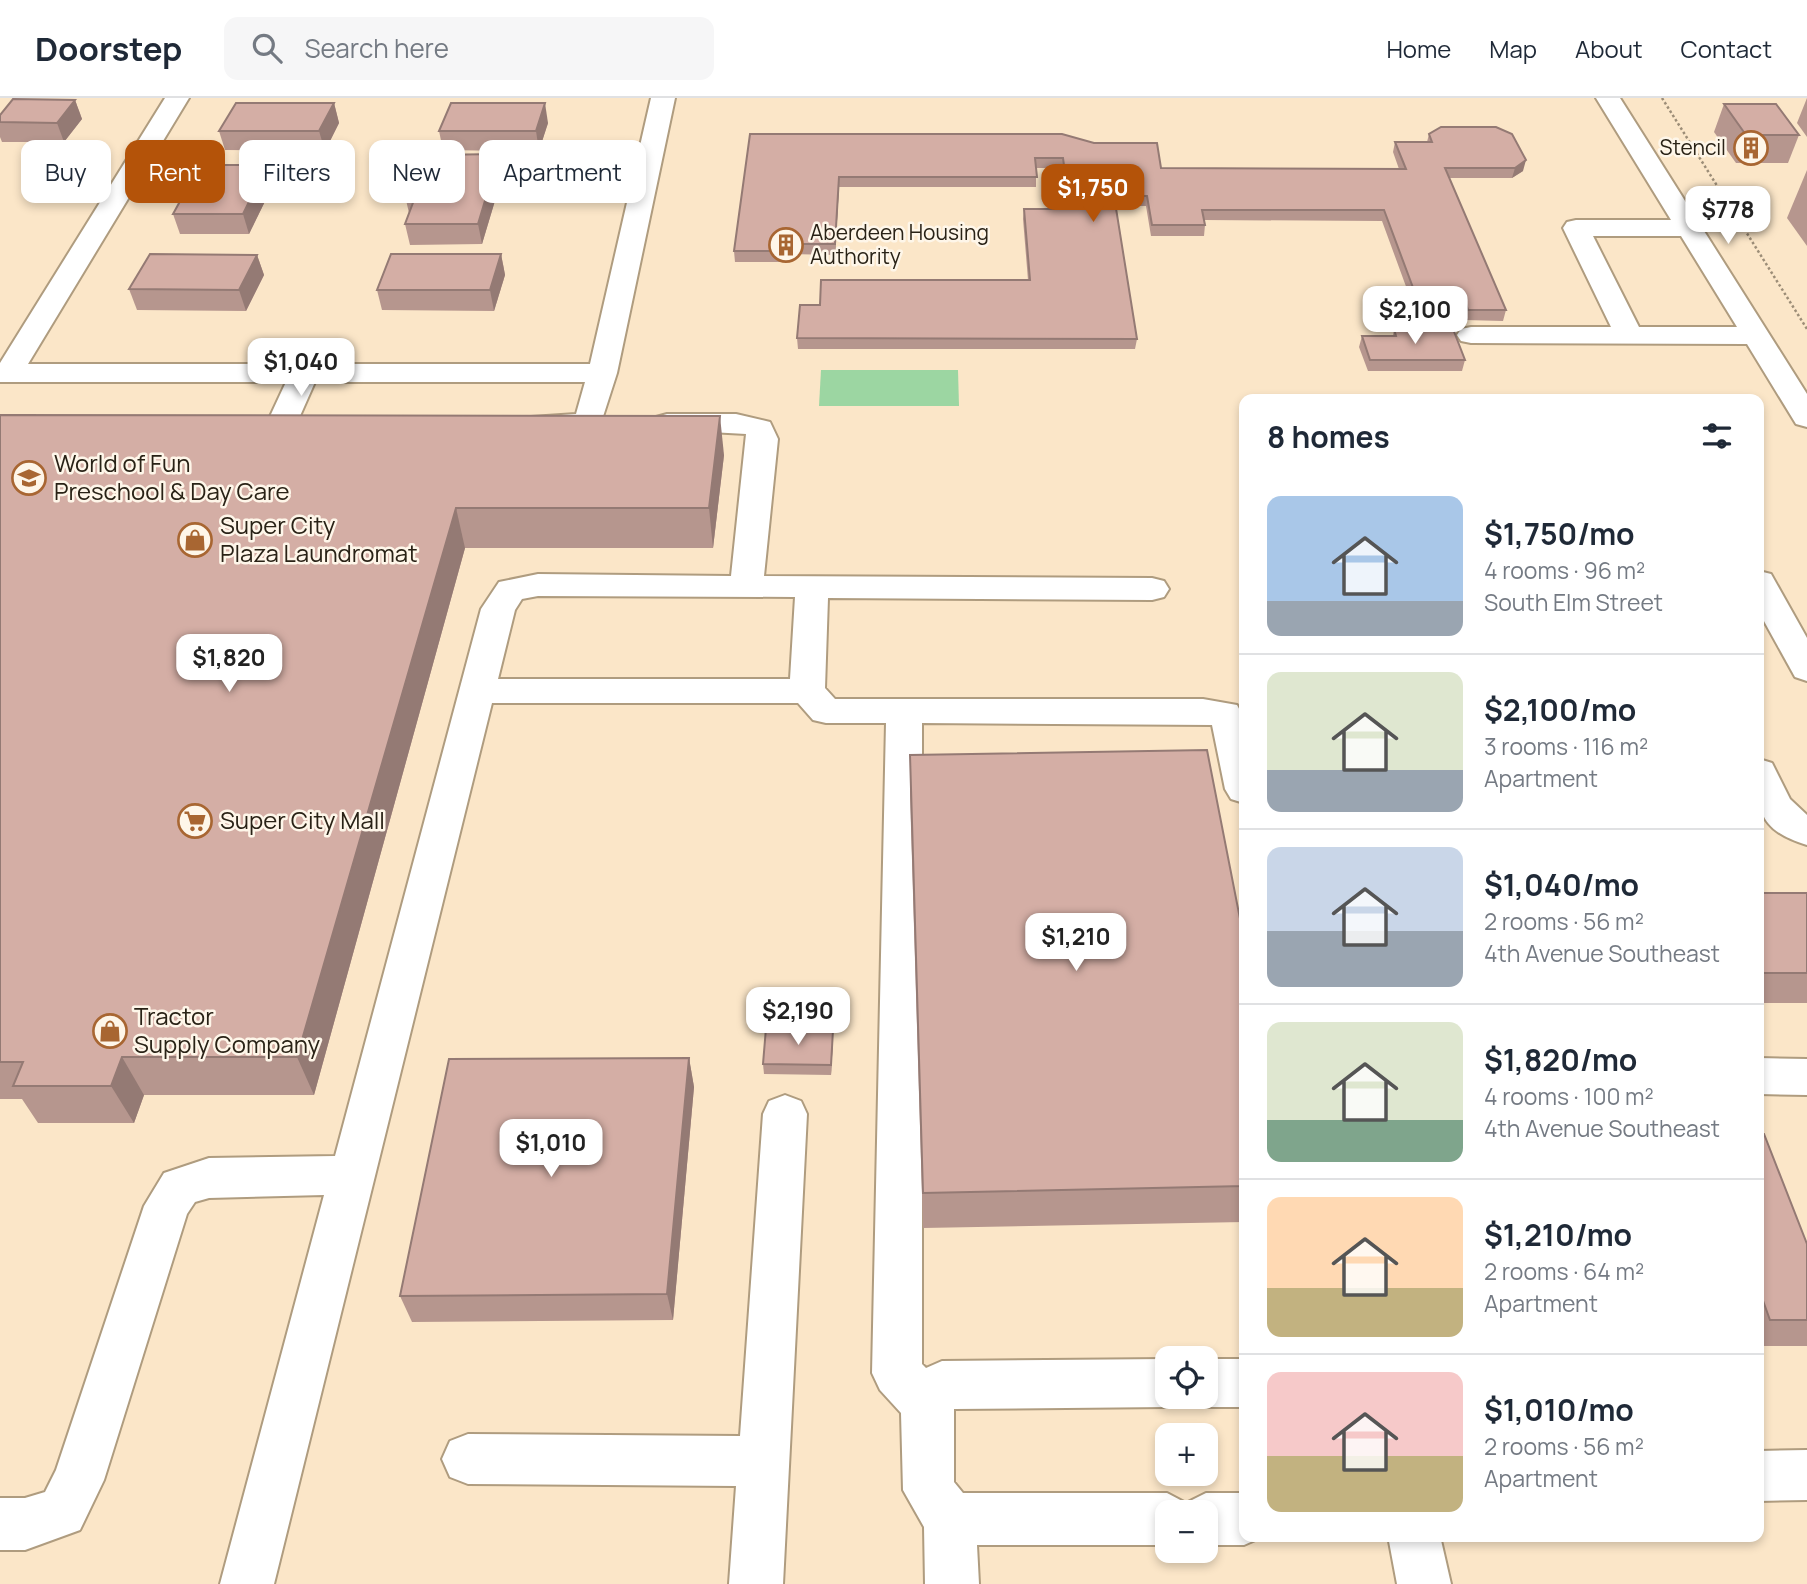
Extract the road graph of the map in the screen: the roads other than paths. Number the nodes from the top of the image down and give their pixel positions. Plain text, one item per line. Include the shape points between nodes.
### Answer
1 (177, 98) edge
2 (663, 98) edge
3 (1608, 98) edge
4 (1689, 228) junction
5 (1471, 335) dead end
6 (1629, 335) junction
7 (1756, 336) junction
8 (4, 373) edge
9 (304, 373) junction
10 (602, 373) junction
11 (1796, 384) edge
12 (1807, 418) edge
13 (615, 422) junction
14 (518, 423) edge
15 (281, 425) edge
16 (746, 587) junction
17 (812, 587) junction
18 (1152, 589) dead end
19 (1764, 591) edge
20 (1807, 669) edge
21 (479, 691) junction
22 (807, 691) junction
23 (904, 711) junction
24 (1239, 760) edge
25 (1203, 783) edge
26 (1764, 783) edge
27 (1239, 786) edge
28 (1807, 831) edge
29 (1764, 1076) edge
30 (1807, 1077) edge
31 (785, 1114) dead end
32 (353, 1175) junction
33 (1155, 1383) edge
34 (1218, 1383) edge
35 (1239, 1383) edge
36 (926, 1403) junction
37 (468, 1459) dead end
38 (763, 1461) junction
39 (1807, 1475) edge
40 (1764, 1476) edge
41 (950, 1519) junction
42 (1155, 1519) edge
43 (1218, 1519) edge
44 (1239, 1519) edge
45 (0, 1524) edge
46 (1415, 1542) edge
47 (247, 1584) edge
48 (755, 1584) edge
49 (952, 1584) edge
50 (1424, 1584) edge

1 - 8 street
2 - 10 street
3 - 4 street
4 - 6 street via 1576,228
4 - 7 street
5 - 6 street
6 - 7 street
7 - 11 street
8 - 9 street
9 - 10 street
9 - 15 street
10 - 13 street
11 - 12 street
13 - 14 street
13 - 16 street via 736,422 759,428 763,439
16 - 17 street
16 - 21 street via 538,585 511,590 498,609
17 - 18 street
17 - 22 street
19 - 20 street
21 - 22 street
21 - 32 street
22 - 23 street via 826,711
23 - 24 street via 1224,714 1233,728
23 - 36 street via 918,783 897,1373
25 - 27 street
26 - 28 street via 1791,827
29 - 30 street
31 - 38 street
32 - 45 street via 209,1178 180,1187 167,1206 78,1480 62,1512 25,1524
32 - 47 street
33 - 36 street via 942,1385
34 - 35 street
36 - 41 street via 929,1490
37 - 38 street
38 - 48 street
39 - 40 street
41 - 42 street
41 - 49 street
43 - 44 street
46 - 50 street

